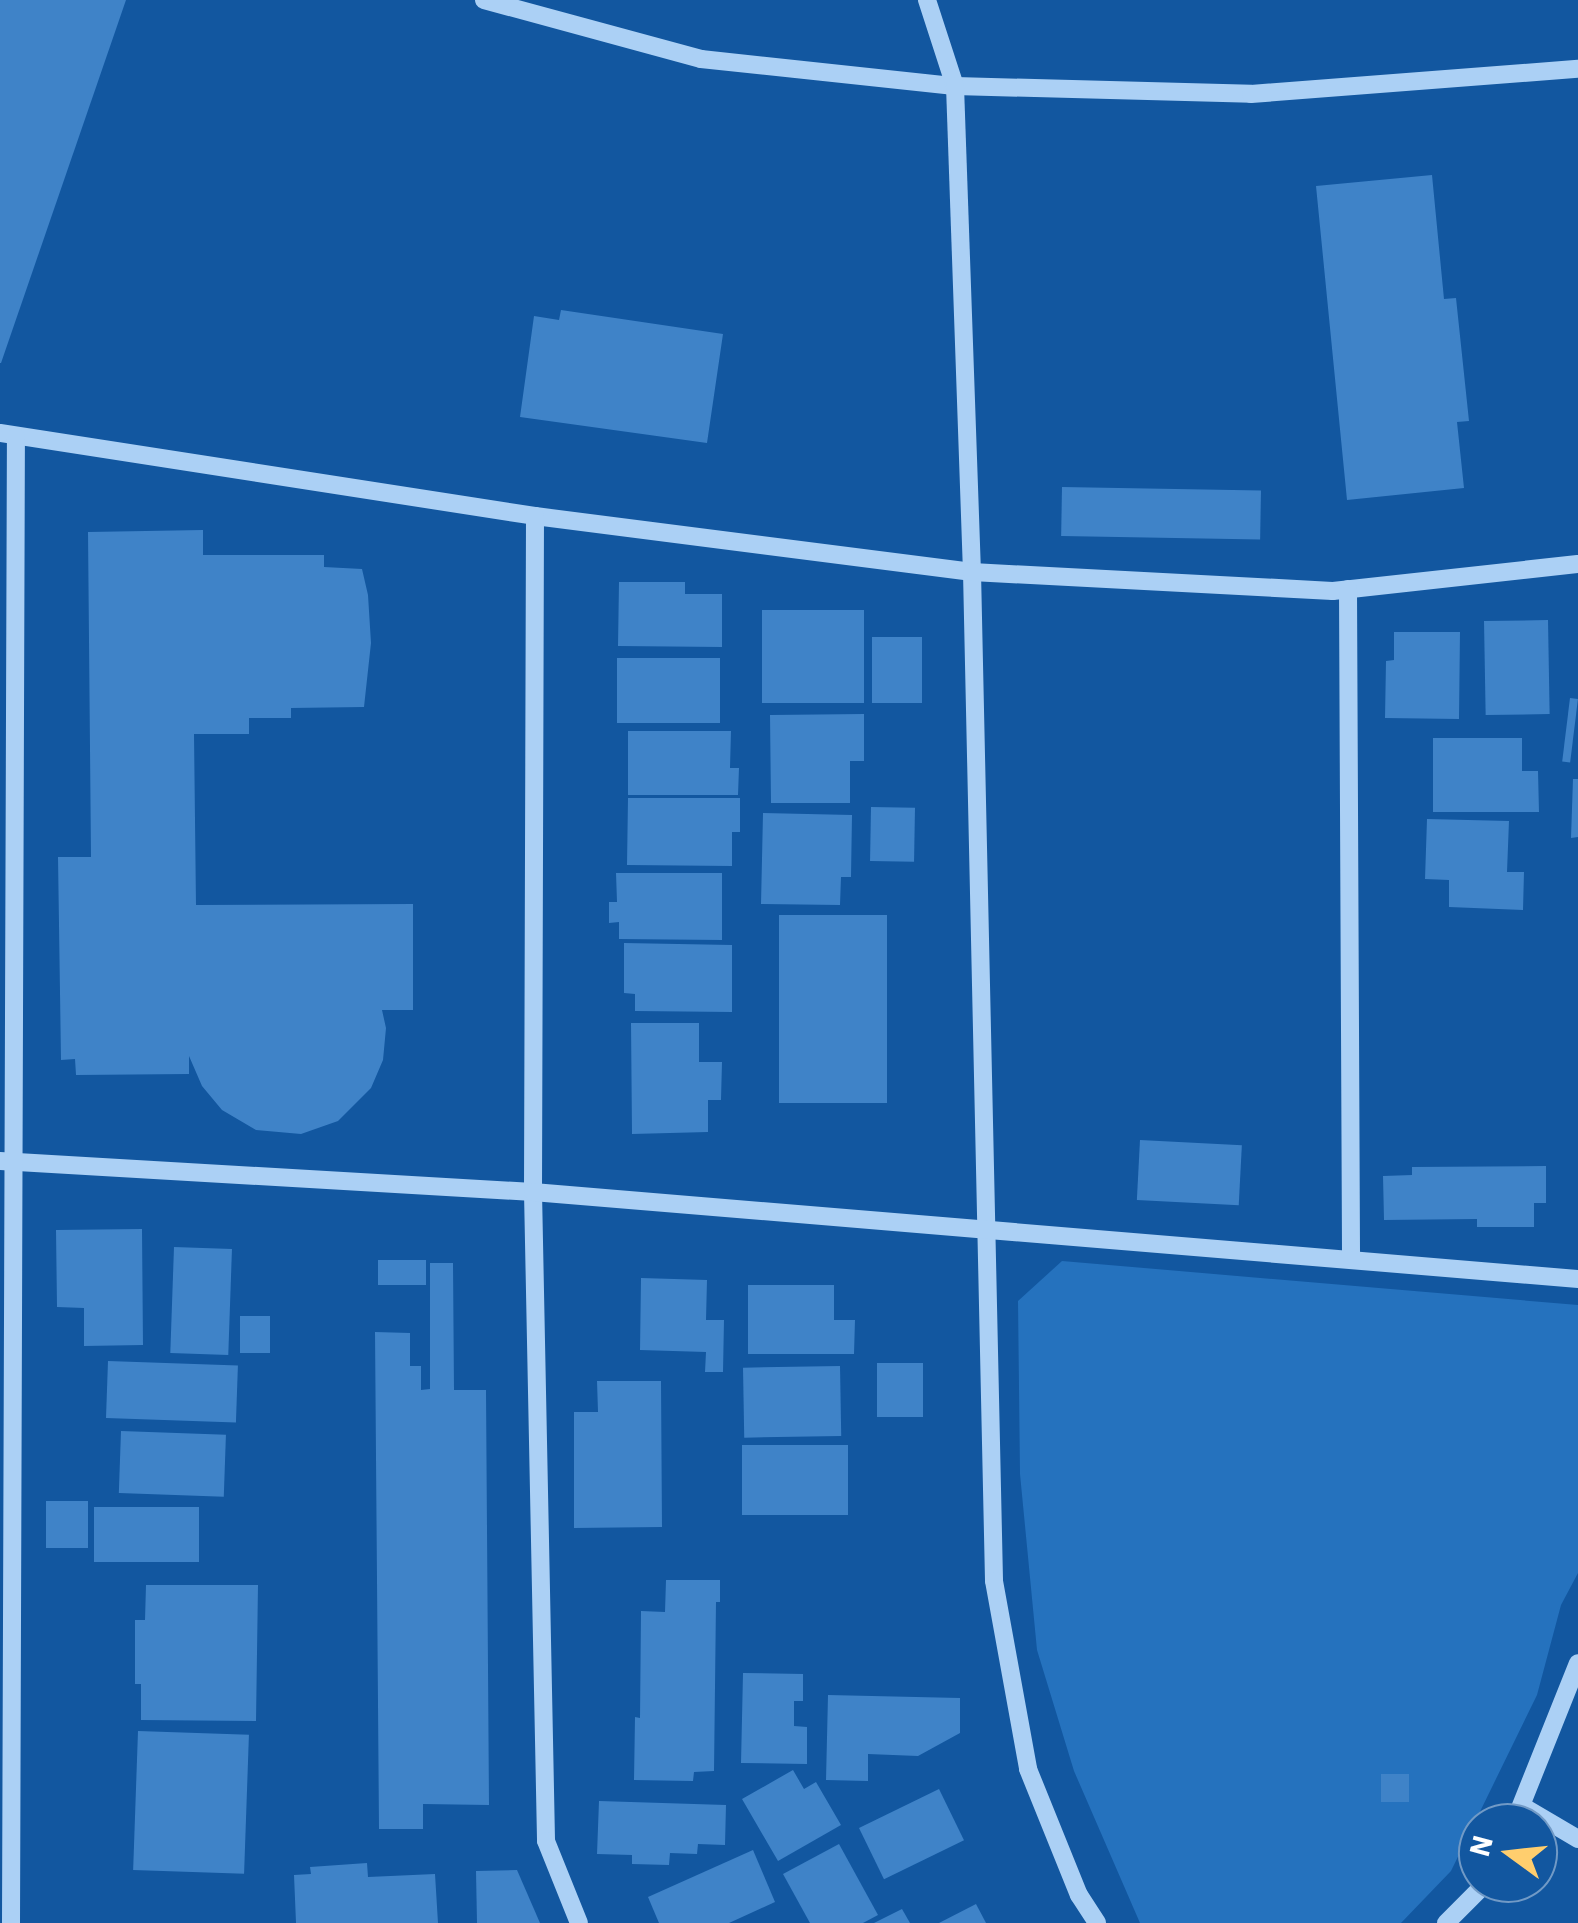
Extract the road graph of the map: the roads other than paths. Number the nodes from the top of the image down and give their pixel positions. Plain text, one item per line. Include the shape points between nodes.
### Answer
1 (484, 0) edge
2 (928, 0) edge
3 (1578, 68) edge
4 (955, 86) junction
5 (8, 435) edge
6 (536, 516) junction
7 (1578, 564) edge
8 (972, 572) junction
9 (1348, 589) junction
10 (8, 1162) edge
11 (533, 1192) junction
12 (985, 1229) junction
13 (1351, 1260) junction
14 (1578, 1279) edge
15 (1578, 1663) edge
16 (1523, 1803) edge
17 (1466, 1903) edge
18 (12, 1923) edge
19 (579, 1923) edge
20 (1097, 1923) edge
21 (1446, 1923) edge

1 - 4 street via 701,59
2 - 4 street
3 - 4 street via 1251,94
4 - 8 street
5 - 6 street
5 - 10 street
6 - 8 street
6 - 11 street
7 - 9 street
8 - 9 street
8 - 12 street
9 - 13 street
10 - 11 street
10 - 18 street
11 - 12 street
11 - 19 street via 546,1841
12 - 13 street
12 - 20 street via 994,1581 1028,1769 1078,1895
13 - 14 street
15 - 16 street
17 - 21 street

